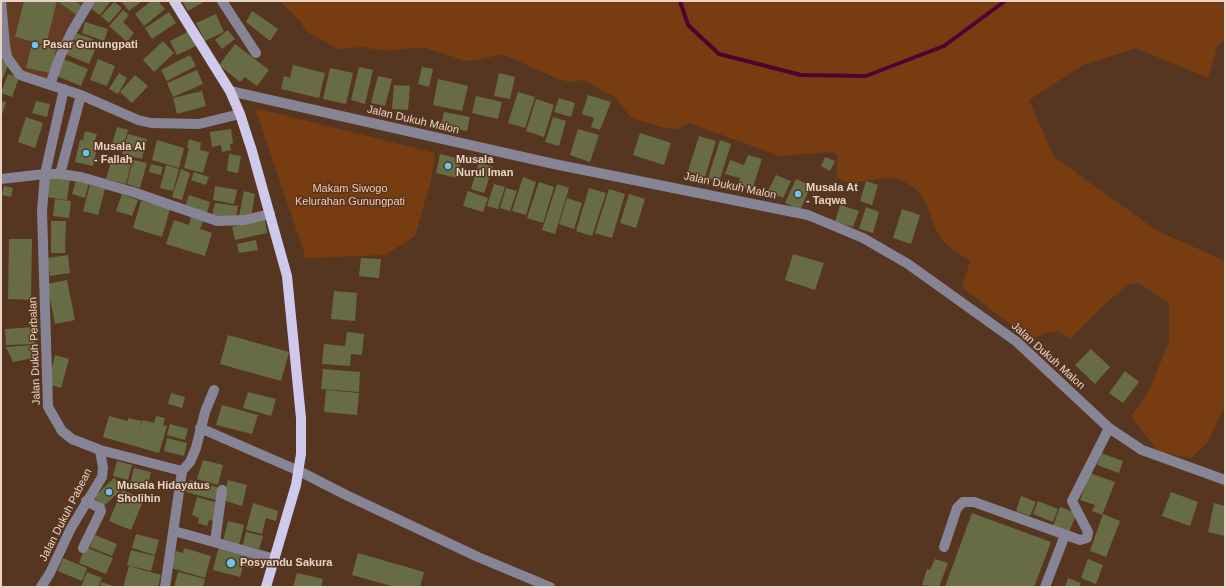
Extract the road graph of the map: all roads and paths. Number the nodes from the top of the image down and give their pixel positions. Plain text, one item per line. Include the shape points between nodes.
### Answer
1 (1, 1) edge
2 (90, 1) edge
3 (174, 1) edge
4 (223, 3) edge
5 (256, 53) dead end
6 (50, 85) junction
7 (64, 89) junction
8 (230, 91) junction
9 (81, 95) junction
10 (240, 114) junction
11 (45, 174) junction
12 (60, 174) junction
13 (1, 179) edge
14 (270, 214) junction
15 (214, 390) dead end
16 (200, 428) junction
17 (1109, 428) junction
18 (100, 450) junction
19 (299, 470) junction
20 (182, 471) junction
21 (1225, 480) edge
22 (222, 490) dead end
23 (86, 501) junction
24 (174, 531) junction
25 (1065, 535) junction
26 (215, 542) junction
27 (944, 547) dead end
28 (83, 548) dead end
29 (275, 559) junction
30 (41, 587) edge
31 (165, 587) edge
32 (266, 587) edge
33 (550, 587) edge
34 (1045, 587) edge

1 - 6 street via 8,57 19,74
2 - 6 street via 71,33
3 - 8 main road
4 - 5 street
6 - 7 street
7 - 9 street
7 - 11 street, Jalan Dukuh Perbalan
8 - 10 main road
8 - 17 street, Jalan Dukuh Malon via 554,164 808,215 862,238 908,264 1017,342
9 - 10 street via 138,120 152,123 199,124
9 - 12 street
10 - 14 main road
11 - 12 street
11 - 13 street
11 - 18 street, Jalan Dukuh Perbalan via 42,211 48,407 62,431 72,439
12 - 14 street via 81,177 133,192 217,221 234,221
14 - 19 main road via 287,276 301,418
15 - 16 street
16 - 19 street
16 - 20 street via 196,448 190,462
17 - 21 street, Jalan Dukuh Malon via 1142,450
17 - 25 street via 1072,501 1088,532 1087,538 1080,540
18 - 20 street, Jalan Dukuh Perbalan
18 - 23 street, Jalan Dukuh Pabean via 102,477
19 - 29 main road
19 - 33 street via 478,558
20 - 24 street
22 - 26 street
23 - 28 street via 102,511
23 - 30 street, Jalan Dukuh Pabean
24 - 26 street
24 - 31 street
25 - 27 street via 974,502 963,502 956,508
25 - 34 street
26 - 29 street
29 - 32 main road

